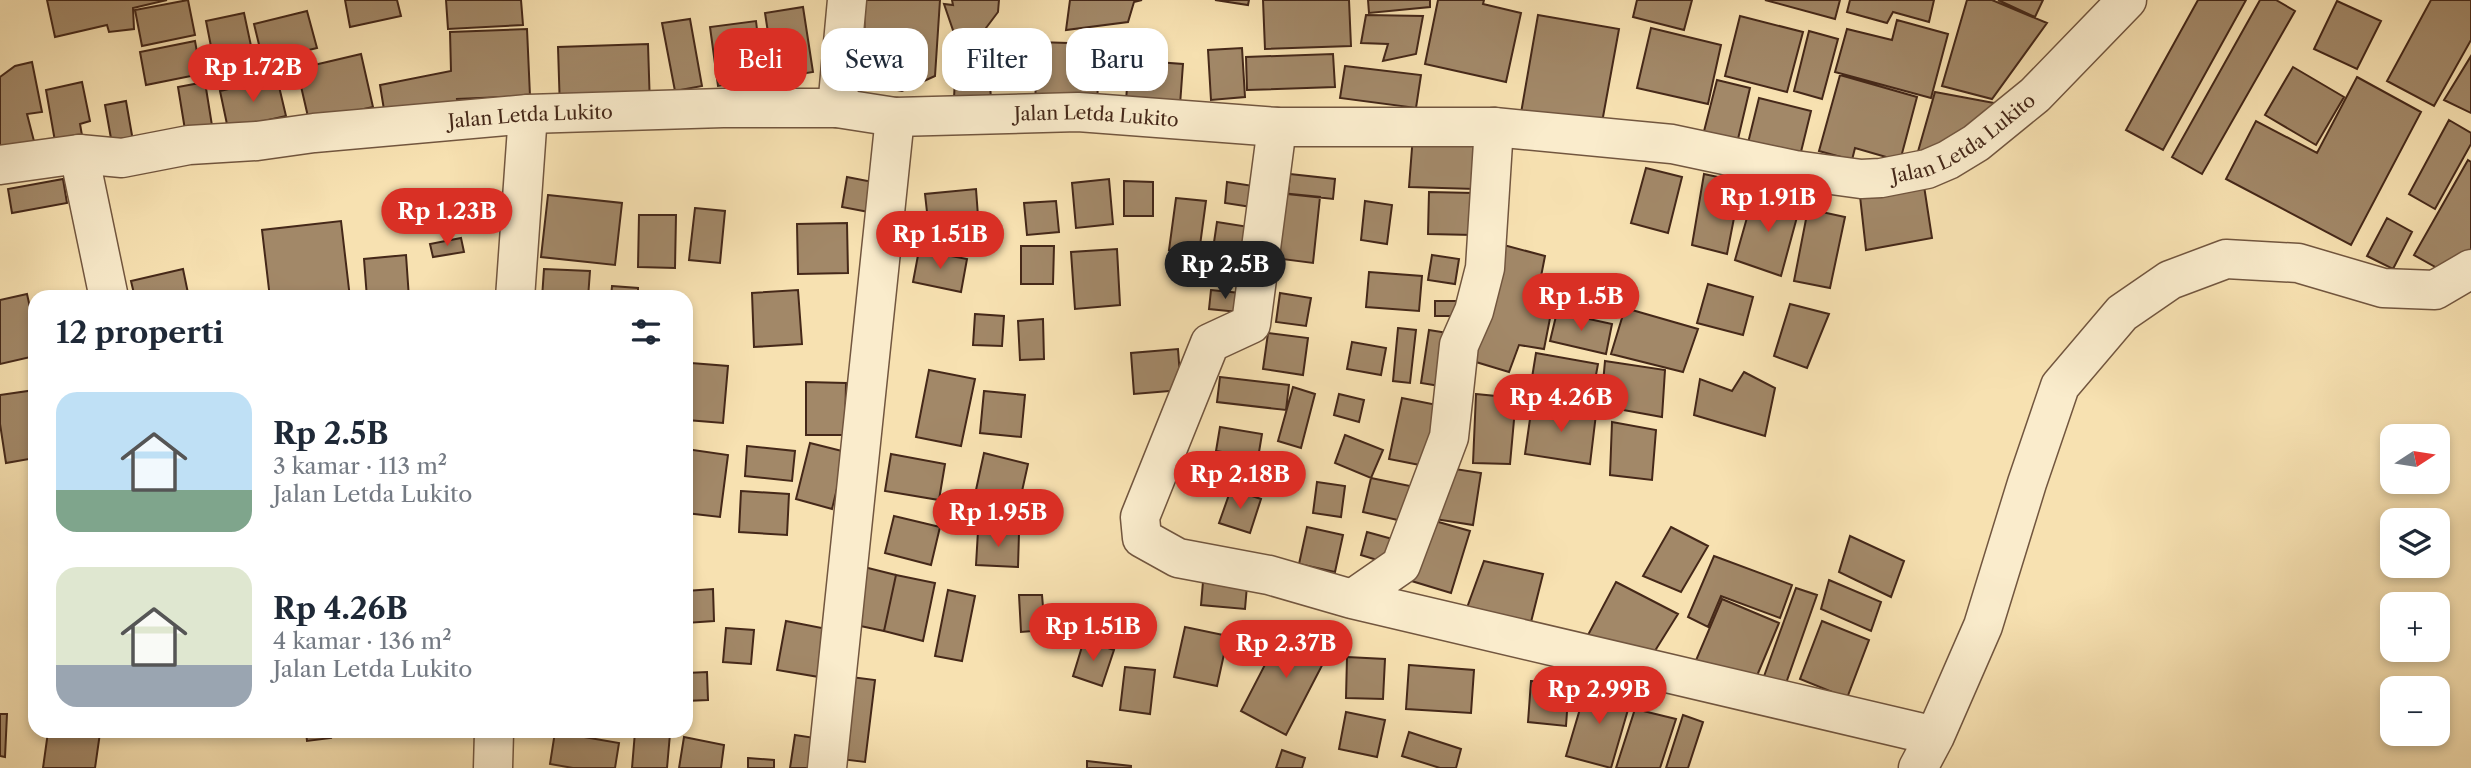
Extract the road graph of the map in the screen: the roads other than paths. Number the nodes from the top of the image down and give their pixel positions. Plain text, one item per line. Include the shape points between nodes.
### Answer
1 (847, 0) edge
2 (2127, 0) edge
3 (837, 108) junction
4 (528, 114) junction
5 (895, 117) junction
6 (1277, 127) junction
7 (1494, 127) junction
8 (79, 154) junction
9 (0, 165) edge
10 (2471, 269) edge
11 (106, 290) edge
12 (516, 290) edge
13 (1352, 599) junction
14 (494, 738) edge
15 (1927, 752) edge
16 (493, 768) edge
17 (827, 768) edge

1 - 3 street
2 - 7 street, Jalan Letda Lukito via 2035,95 1976,143 1927,169 1861,179 1672,144
3 - 4 street, Jalan Letda Lukito
3 - 5 street, Jalan Letda Lukito
4 - 8 street, Jalan Letda Lukito via 189,145 122,158
4 - 12 street
5 - 6 street, Jalan Letda Lukito via 1079,112
5 - 17 street
6 - 7 street, Jalan Letda Lukito
6 - 13 street via 1251,324 1210,343 1140,517 1142,538 1178,558 1269,575
7 - 13 street via 1485,268 1474,312 1459,345 1450,437 1401,565
8 - 9 street, Jalan Letda Lukito
8 - 11 street
10 - 15 street via 2435,290 2383,288 2298,263 2226,260 2170,280 2122,313 2060,386 1983,626
13 - 15 street
14 - 16 street

